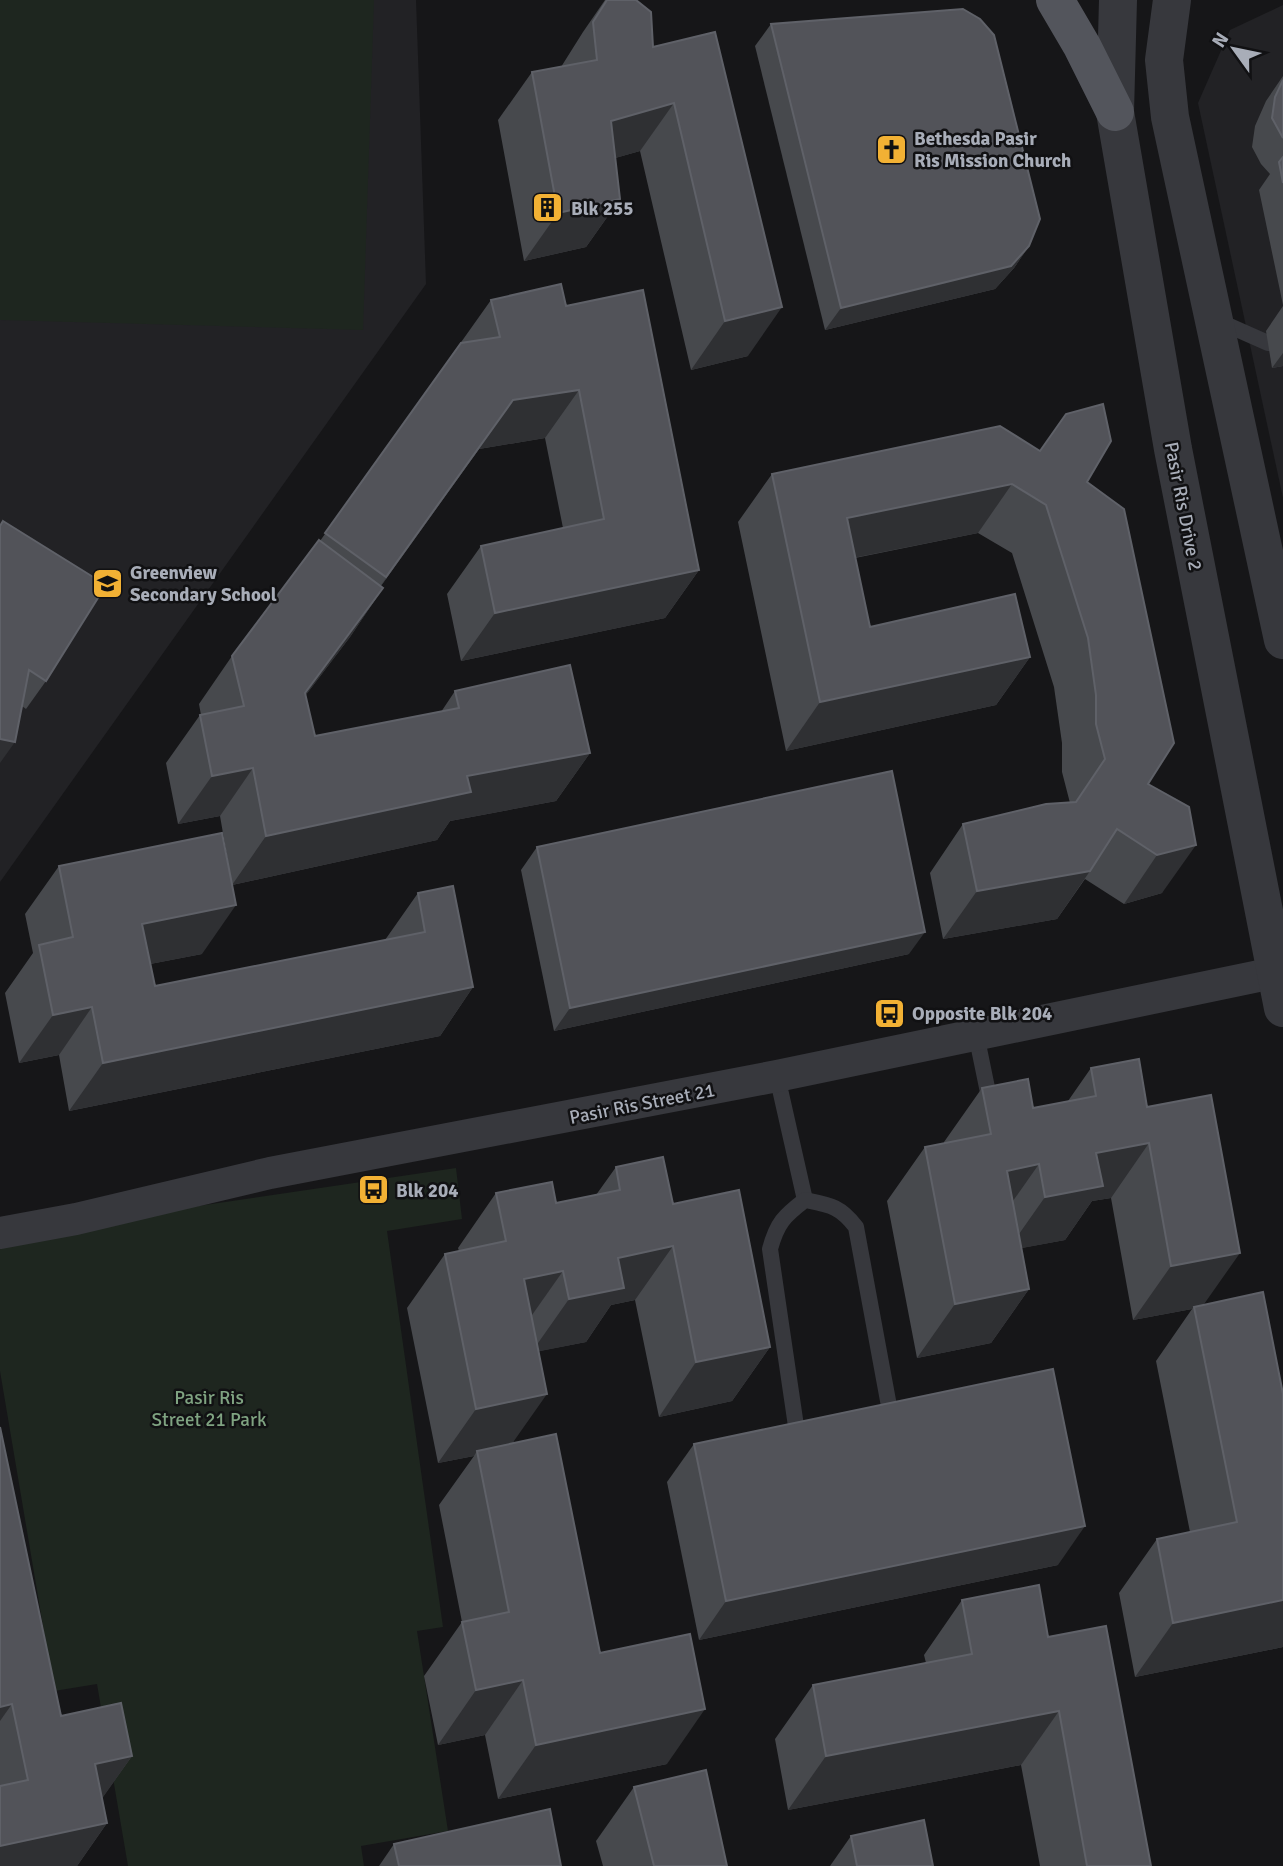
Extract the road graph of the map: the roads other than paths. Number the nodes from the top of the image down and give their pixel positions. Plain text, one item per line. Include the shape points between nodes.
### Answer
1 (1055, 0) edge
2 (1118, 0) edge
3 (1171, 0) edge
4 (1115, 112) junction
5 (1214, 319) junction
6 (1268, 343) dead end
7 (1282, 629) edge
8 (1280, 983) edge
9 (976, 1034) junction
10 (777, 1076) junction
11 (994, 1124) edge
12 (805, 1200) junction
13 (0, 1233) edge
14 (889, 1406) edge
15 (796, 1426) edge

1 - 4 main road
2 - 4 street, Pasir Ris Drive 2
3 - 5 street via 1164,61 1170,117
4 - 8 street, Pasir Ris Drive 2 via 1173,449
5 - 6 lane
5 - 7 street
8 - 9 street, Pasir Ris Street 21
9 - 10 street, Pasir Ris Street 21
9 - 11 lane
10 - 12 lane
10 - 13 street, Pasir Ris Street 21 via 270,1173
12 - 14 lane via 832,1205 846,1213 856,1227
12 - 15 lane via 785,1215 770,1249

